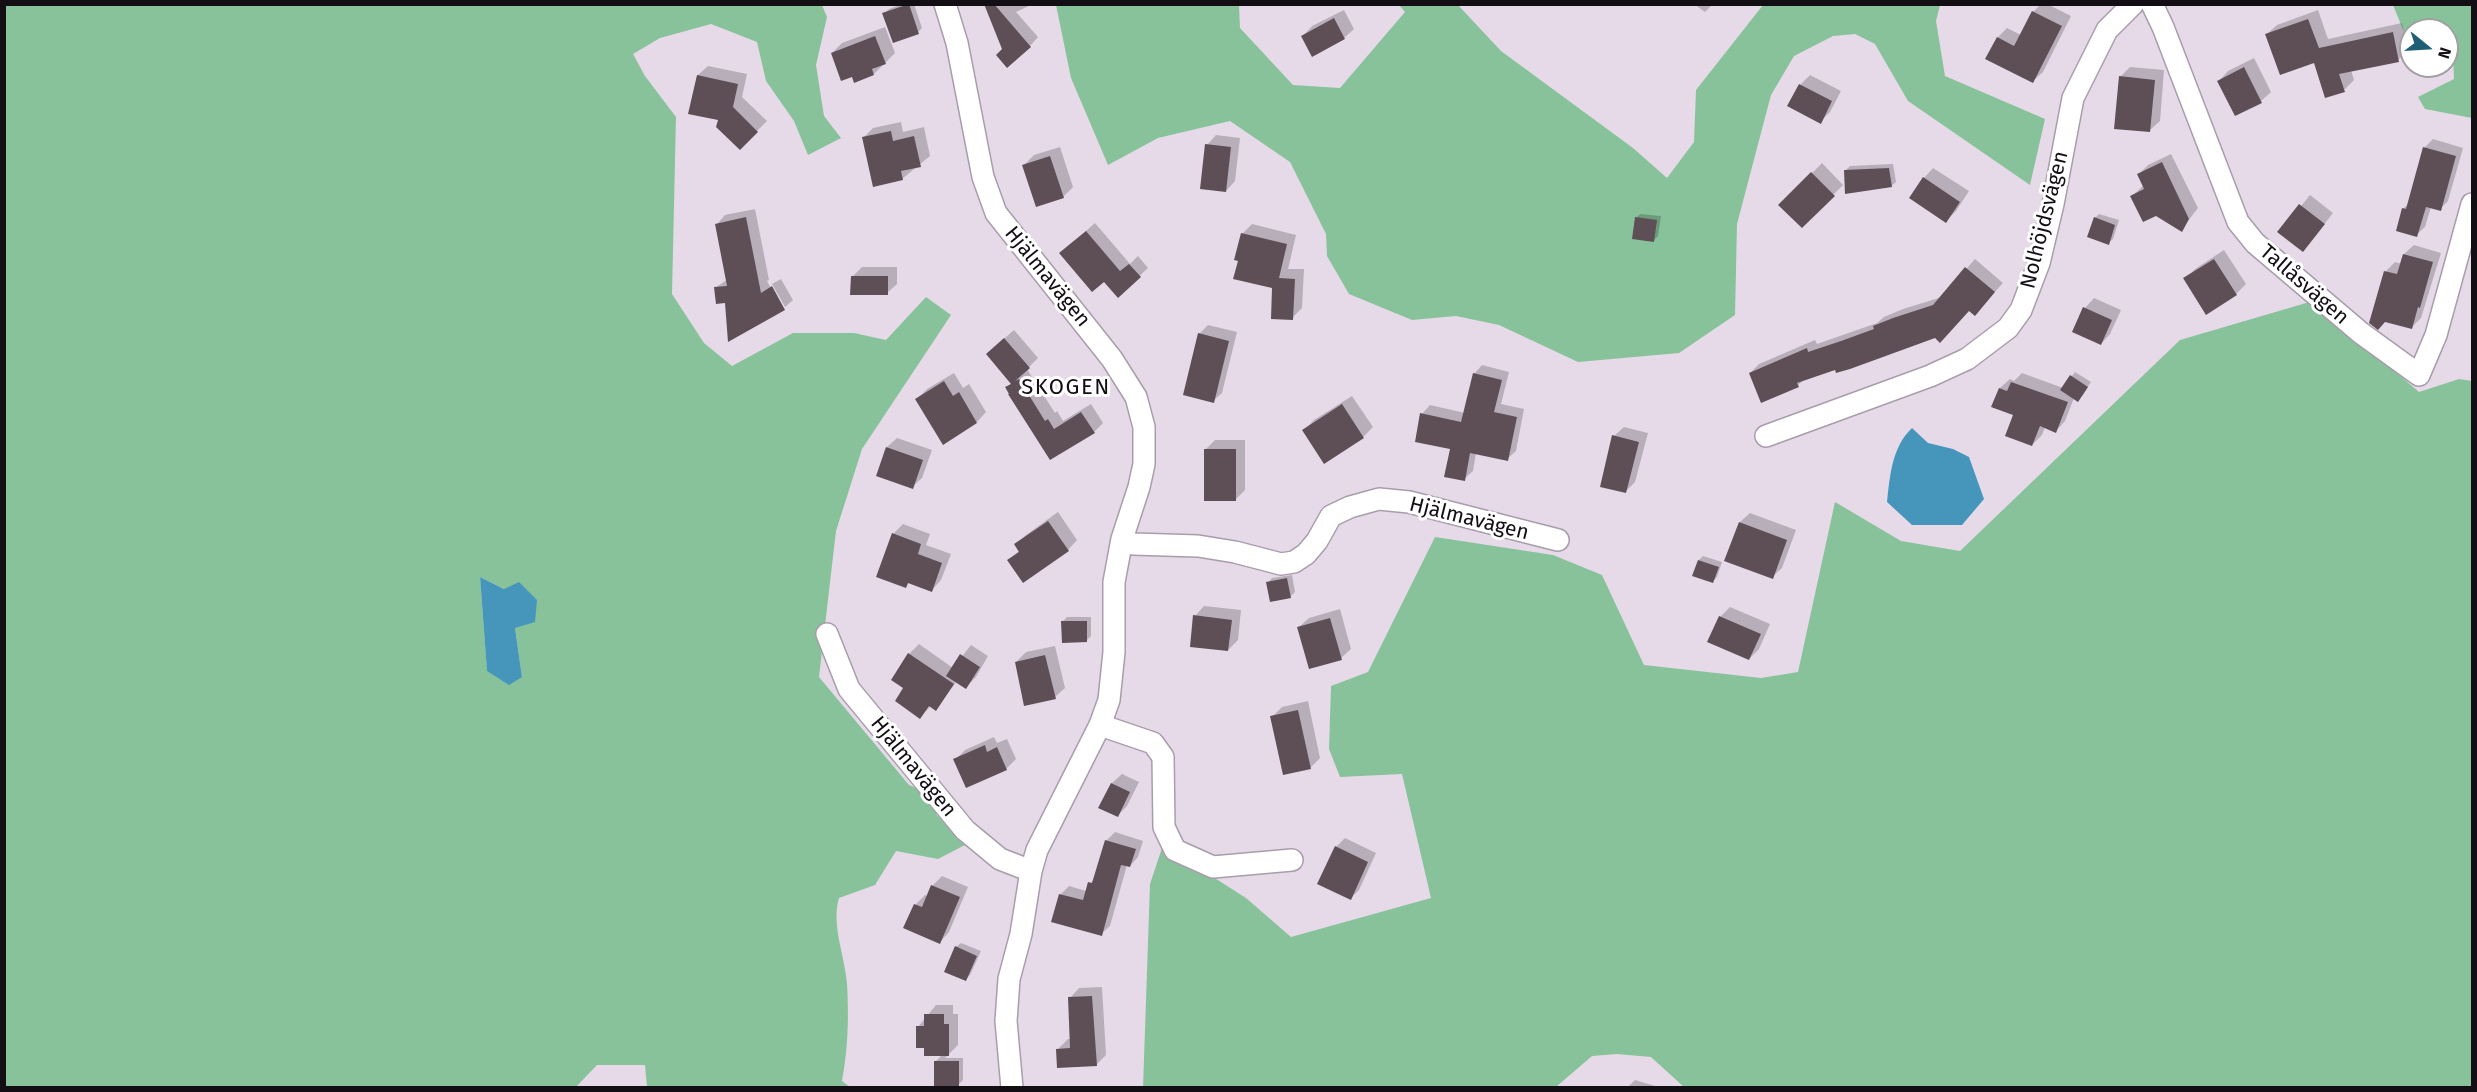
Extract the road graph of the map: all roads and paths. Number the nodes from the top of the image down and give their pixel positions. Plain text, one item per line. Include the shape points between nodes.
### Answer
1 (945, 4) edge
2 (2133, 4) edge
3 (2152, 4) edge
4 (2472, 204) edge
5 (1766, 436) dead end
6 (1122, 539) junction
7 (1558, 540) dead end
8 (827, 634) dead end
9 (1100, 725) junction
10 (1292, 860) dead end
11 (1031, 871) junction
12 (1012, 1088) edge

1 - 6 street, Hjälmavägen via 957,43 983,177 996,213 1103,345 1136,397 1144,427 1144,464
2 - 5 street, Nolhöjdsvägen via 2107,30 2073,98 2039,263 2021,310 2008,328 1967,359 1930,376
3 - 4 street, Tallåsvägen via 2238,222 2255,243 2361,333 2419,375 2436,335
6 - 7 street, Hjälmavägen via 1133,544 1198,546 1281,564 1294,562 1317,542 1331,516 1379,499 1409,502
6 - 9 street, Hjälmavägen via 1114,582 1109,700
8 - 11 street, Hjälmavägen via 849,689 965,830 1000,859
9 - 10 street via 1153,742 1163,757 1164,827 1175,850 1213,867
9 - 11 street, Hjälmavägen via 1054,814
11 - 12 street, Hjälmavägen via 1009,979 1006,1021

